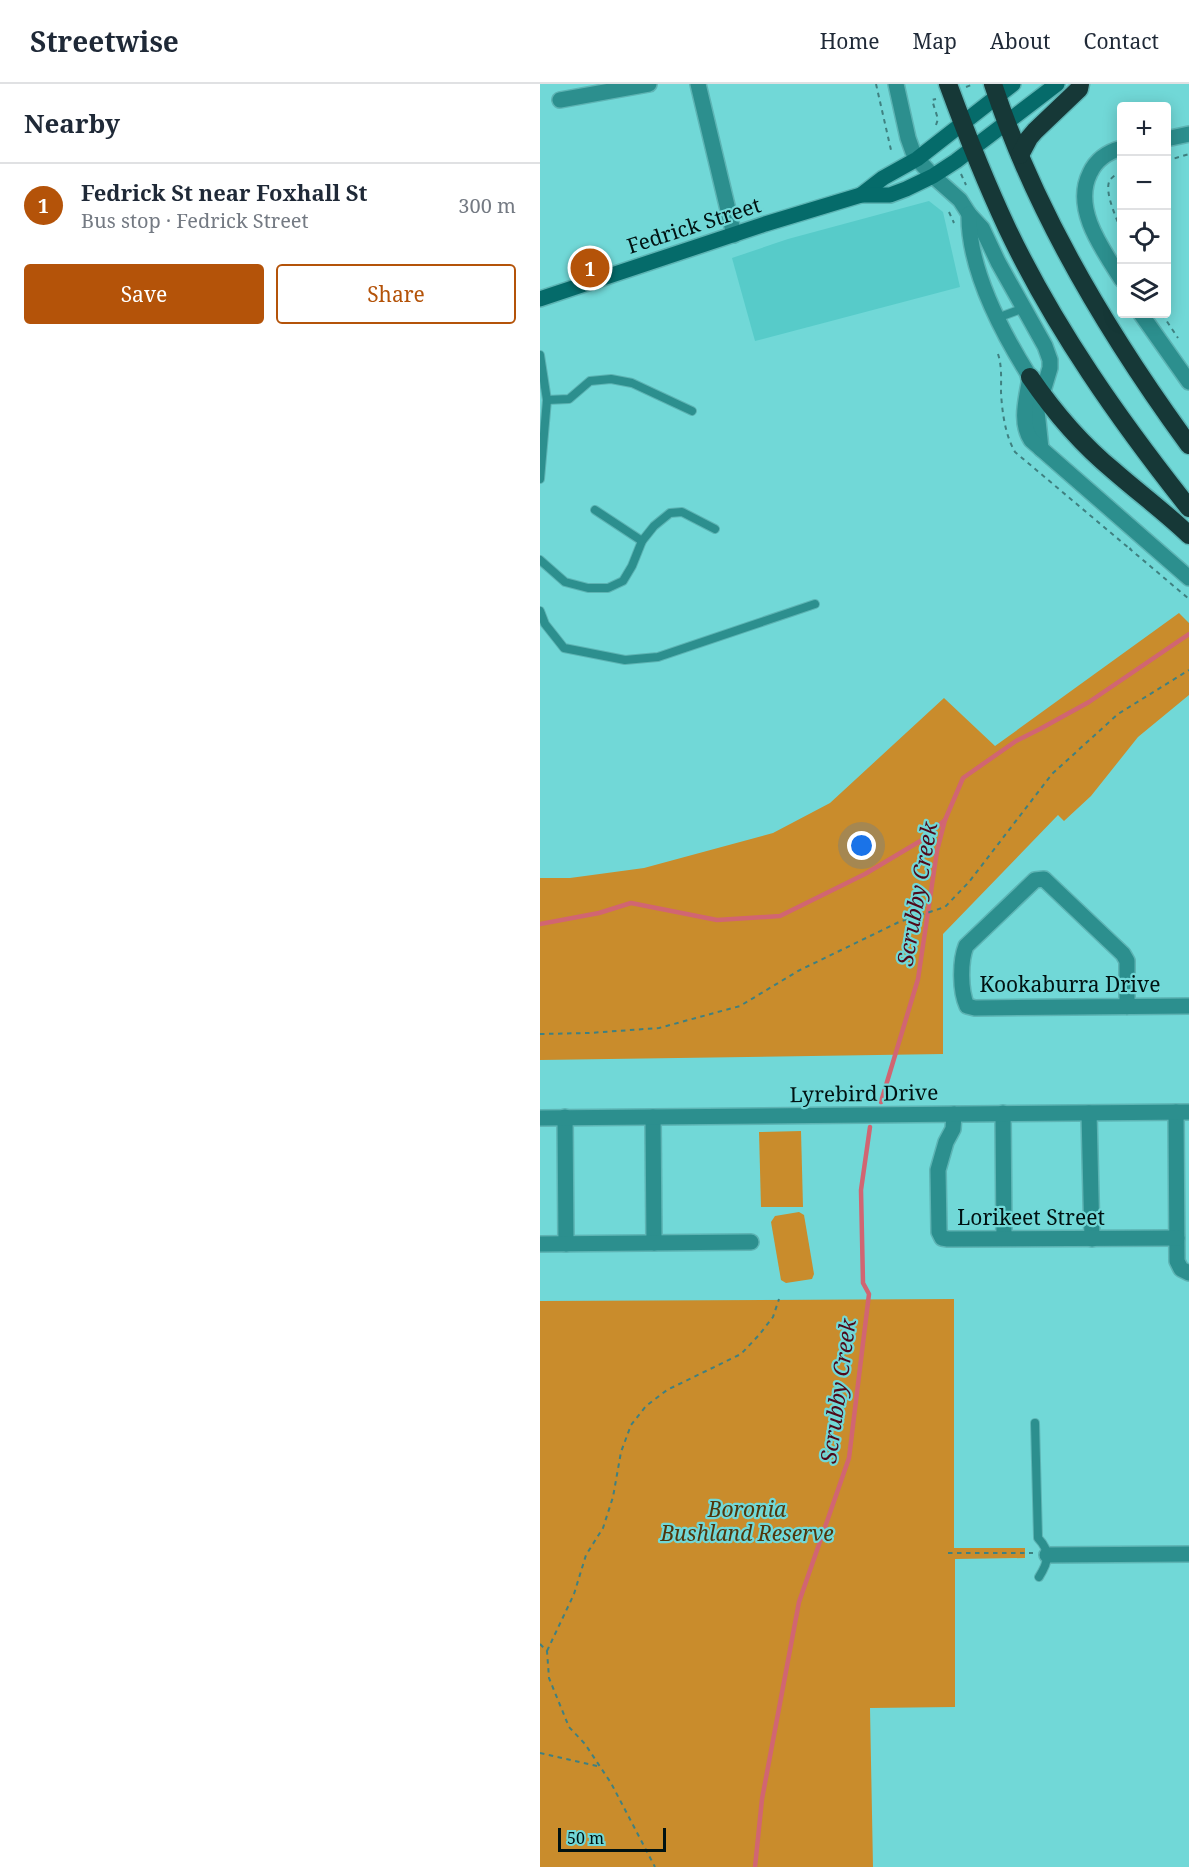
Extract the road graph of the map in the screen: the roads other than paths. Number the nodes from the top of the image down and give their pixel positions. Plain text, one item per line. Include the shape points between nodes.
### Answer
1 (650, 84) edge
2 (698, 84) edge
3 (896, 84) edge
4 (948, 84) edge
5 (1013, 84) edge
6 (1057, 84) edge
7 (1080, 84) edge
8 (995, 90) edge
9 (560, 100) dead end
10 (1007, 122) junction
11 (963, 124) junction
12 (1189, 134) edge
13 (1171, 138) edge
14 (972, 148) junction
15 (1117, 150) edge
16 (1020, 155) junction
17 (917, 159) junction
18 (933, 176) junction
19 (861, 195) junction
20 (969, 214) junction
21 (734, 235) junction
22 (1117, 271) edge
23 (540, 299) edge
24 (1024, 308) junction
25 (997, 318) junction
26 (1144, 318) edge
27 (540, 355) edge
28 (1030, 377) junction
29 (1189, 382) edge
30 (1041, 393) junction
31 (547, 400) junction
32 (692, 411) dead end
33 (1189, 445) edge
34 (1041, 448) junction
35 (540, 479) edge
36 (1189, 508) edge
37 (595, 510) dead end
38 (715, 529) dead end
39 (1189, 535) edge
40 (642, 541) junction
41 (540, 560) edge
42 (1189, 579) edge
43 (815, 604) dead end
44 (540, 611) edge
45 (1127, 1006) junction
46 (1189, 1006) edge
47 (1183, 1112) edge
48 (1003, 1113) junction
49 (1089, 1113) junction
50 (954, 1114) junction
51 (653, 1117) junction
52 (540, 1118) edge
53 (565, 1118) junction
54 (1183, 1157) edge
55 (1004, 1238) junction
56 (1176, 1238) junction
57 (1092, 1239) junction
58 (751, 1242) dead end
59 (654, 1243) junction
60 (540, 1244) edge
61 (566, 1244) junction
62 (1189, 1273) edge
63 (1035, 1423) dead end
64 (1189, 1554) edge
65 (1047, 1555) junction
66 (1039, 1577) dead end

1 - 9 street
2 - 21 street
3 - 17 street via 908,138
4 - 11 highway
5 - 8 street, Fedrick Street
6 - 10 street, Fedrick Street
7 - 16 highway via 1029,138
8 - 10 highway
8 - 11 street, Fedrick Street
10 - 14 street, Fedrick Street
10 - 16 highway
11 - 14 highway
11 - 17 street, Fedrick Street
12 - 13 street
14 - 18 street, Fedrick Street
14 - 36 highway via 1017,248 1068,340
15 - 22 street via 1098,160 1087,179 1084,198 1092,226
16 - 33 highway via 1073,264
17 - 18 street
17 - 19 street, Fedrick Street
18 - 19 street, Fedrick Street via 890,195
18 - 20 street via 960,200
19 - 21 street, Fedrick Street
20 - 24 street via 982,228
20 - 25 street via 971,244
21 - 23 street, Fedrick Street
24 - 25 lane
24 - 30 street via 1050,360
25 - 28 street
26 - 29 street
27 - 31 lane
28 - 30 highway
28 - 34 street via 1025,428 1030,440
30 - 34 street via 1037,420
30 - 39 highway via 1087,446
31 - 32 lane via 569,399 590,381 611,379 632,383
31 - 35 lane
34 - 42 street
37 - 40 lane
38 - 40 lane via 682,512 670,513
40 - 41 lane via 623,581 608,588 565,582
43 - 44 lane via 658,657 625,660 564,648
45 - 45 street, Kookaburra Drive via 1127,961 1123,954 1044,879 1035,880 966,946 963,996 967,1006
45 - 46 street, Kookaburra Drive
47 - 49 street, Lyrebird Drive
47 - 54 street
48 - 49 street, Lyrebird Drive
48 - 50 street, Lyrebird Drive
48 - 55 street
49 - 57 street
50 - 51 street, Lyrebird Drive
50 - 55 street, Lorikeet Street via 953,1129 945,1142 938,1170 939,1232 948,1239
51 - 53 street, Lyrebird Drive
51 - 59 street
52 - 53 street, Lyrebird Drive
53 - 61 street
54 - 56 street
55 - 57 street, Lorikeet Street
56 - 57 street, Lorikeet Street
56 - 62 street via 1177,1261
58 - 59 street
59 - 61 street
60 - 61 street
63 - 65 lane via 1038,1538
64 - 65 street
65 - 66 lane

